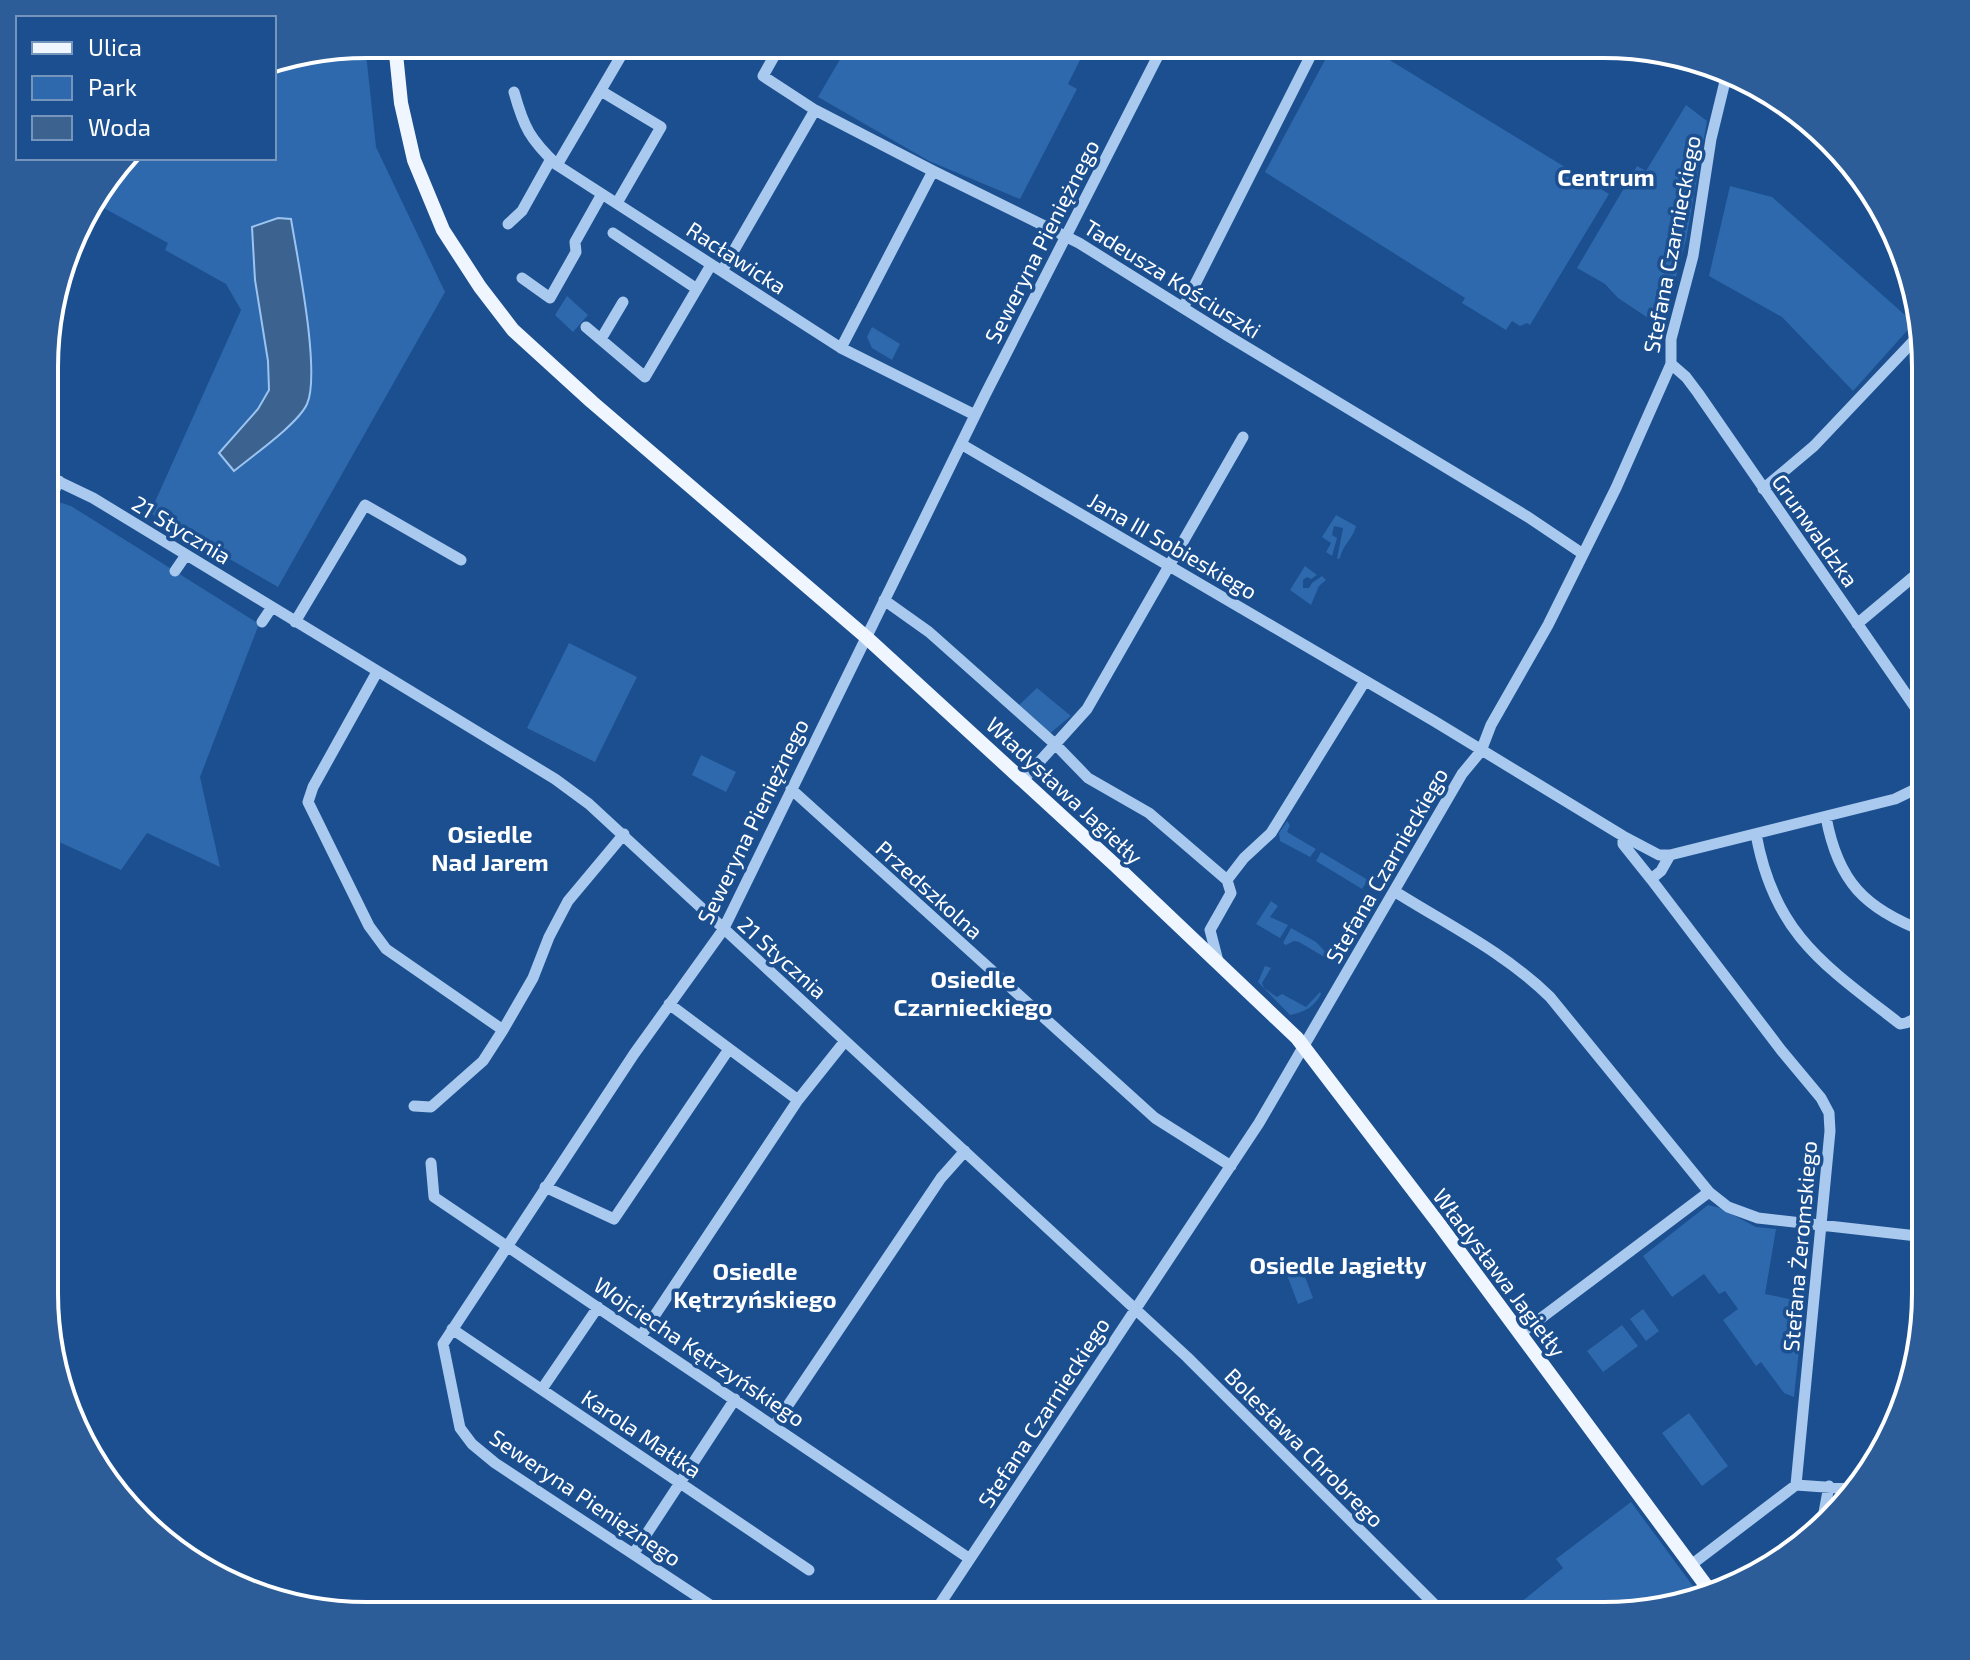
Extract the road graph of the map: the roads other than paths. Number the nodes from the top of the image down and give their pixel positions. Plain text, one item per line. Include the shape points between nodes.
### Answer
1 (396, 58) edge
2 (620, 58) edge
3 (773, 58) edge
4 (1157, 58) edge
5 (1309, 58) edge
6 (1724, 83) edge
7 (601, 91) junction
8 (514, 92) dead end
9 (815, 110) junction
10 (554, 162) junction
11 (933, 171) junction
12 (602, 194) junction
13 (617, 203) junction
14 (508, 224) dead end
15 (613, 233) dead end
16 (1066, 235) junction
17 (717, 268) junction
18 (522, 278) dead end
19 (697, 289) junction
20 (623, 302) dead end
21 (1183, 308) junction
22 (586, 327) dead end
23 (601, 339) junction
24 (1911, 344) edge
25 (841, 348) junction
26 (1671, 364) junction
27 (975, 415) junction
28 (1243, 437) dead end
29 (961, 444) junction
30 (58, 486) edge
31 (1763, 489) junction
32 (1583, 554) junction
33 (186, 555) junction
34 (461, 560) dead end
35 (1169, 566) junction
36 (175, 571) dead end
37 (1912, 578) edge
38 (884, 600) junction
39 (272, 607) junction
40 (262, 622) dead end
41 (295, 622) junction
42 (1857, 624) junction
43 (866, 637) junction
44 (377, 672) junction
45 (1365, 681) junction
46 (1912, 703) edge
47 (1056, 745) junction
48 (1481, 751) junction
49 (1023, 780) junction
50 (791, 789) junction
51 (1912, 792) edge
52 (1826, 817) junction
53 (624, 834) junction
54 (1756, 834) junction
55 (1623, 836) junction
56 (1670, 855) junction
57 (1651, 879) junction
58 (1227, 880) junction
59 (1394, 891) junction
60 (1912, 927) edge
61 (723, 930) junction
62 (1219, 965) junction
63 (669, 1004) junction
64 (1912, 1020) edge
65 (503, 1030) junction
66 (845, 1041) junction
67 (1304, 1045) junction
68 (729, 1049) junction
69 (798, 1100) junction
70 (414, 1106) dead end
71 (965, 1151) junction
72 (431, 1163) dead end
73 (1231, 1166) junction
74 (545, 1187) junction
75 (1709, 1192) junction
76 (1821, 1224) junction
77 (1912, 1235) edge
78 (507, 1245) junction
79 (598, 1307) junction
80 (1134, 1310) junction
81 (452, 1329) junction
82 (1520, 1334) junction
83 (641, 1336) junction
84 (542, 1389) junction
85 (735, 1399) junction
86 (774, 1426) junction
87 (680, 1482) junction
88 (1796, 1485) junction
89 (1829, 1486) junction
90 (1843, 1488) edge
91 (1825, 1509) edge
92 (634, 1553) junction
93 (970, 1559) junction
94 (1691, 1565) junction
95 (809, 1570) dead end
96 (1705, 1585) edge
97 (706, 1602) edge
98 (941, 1602) edge
99 (1432, 1602) edge

1 - 43 main road, Władysława Jagiełły via 414,160 443,230 513,330
2 - 7 street
3 - 9 street, Tadeusza Kościuszki via 763,76
4 - 16 street, Seweryna Pieniężnego
5 - 21 street
6 - 26 street, Stefana Czarnieckiego via 1693,256 1671,339
7 - 10 street
7 - 13 street via 661,127
8 - 10 street, Racławicka via 522,124
9 - 11 street, Tadeusza Kościuszki
9 - 17 street
10 - 12 street, Racławicka
10 - 14 street
11 - 16 street, Tadeusza Kościuszki
11 - 25 street
12 - 13 street, Racławicka
12 - 18 street via 550,298
13 - 17 street, Racławicka
15 - 19 street
16 - 21 street, Tadeusza Kościuszki
16 - 27 street, Seweryna Pieniężnego
17 - 19 street
17 - 25 street, Racławicka
19 - 23 street via 645,377
20 - 23 street
21 - 32 street, Tadeusza Kościuszki
22 - 23 street
24 - 31 street via 1814,446
25 - 27 street, Racławicka
26 - 31 street, Grunwaldzka via 1698,393
26 - 32 street, Stefana Czarnieckiego
27 - 29 street, Seweryna Pieniężnego
28 - 35 street
29 - 35 street, Jana III Sobieskiego
29 - 38 street, Seweryna Pieniężnego
30 - 33 street, 21 Stycznia via 93,498
31 - 42 street, Grunwaldzka
32 - 48 street, Stefana Czarnieckiego
33 - 36 street
33 - 39 street, 21 Stycznia
34 - 41 street via 365,505
35 - 45 street, Jana III Sobieskiego
35 - 47 street via 1087,709
37 - 42 street
38 - 43 street, Seweryna Pieniężnego
38 - 47 street via 929,632
39 - 40 street
39 - 41 street, 21 Stycznia
41 - 44 street, 21 Stycznia
42 - 46 street, Grunwaldzka
43 - 49 main road, Władysława Jagiełły
43 - 50 street, Seweryna Pieniężnego
44 - 53 street, 21 Stycznia via 563,784
44 - 65 street via 308,802 369,926 386,949
45 - 48 street, Jana III Sobieskiego
45 - 58 street via 1271,833
47 - 49 street
47 - 58 street via 1088,778 1149,813
48 - 55 street, Jana III Sobieskiego
48 - 59 street, Stefana Czarnieckiego
49 - 62 main road, Władysława Jagiełły
50 - 61 street, Seweryna Pieniężnego
50 - 73 street, Przedszkolna via 1158,1120
51 - 52 street
52 - 54 street
52 - 60 street via 1833,851 1849,879 1872,906
53 - 61 street, 21 Stycznia
53 - 65 street via 568,901
54 - 56 street
54 - 64 street via 1763,869 1795,933 1900,1024
55 - 56 street, Jana III Sobieskiego via 1659,855
55 - 57 street, Stefana Żeromskiego via 1623,844
56 - 57 street
57 - 76 street, Stefana Żeromskiego via 1829,1113
58 - 62 street via 1231,893 1210,930
59 - 67 street, Stefana Czarnieckiego
59 - 75 street via 1527,974
61 - 63 street, Seweryna Pieniężnego
61 - 66 street, 21 Stycznia
62 - 67 main road, Władysława Jagiełły
63 - 68 street
63 - 74 street, Seweryna Pieniężnego
65 - 70 street via 483,1061 431,1107
66 - 69 street
66 - 71 street, 21 Stycznia
67 - 73 street, Stefana Czarnieckiego
67 - 82 main road, Władysława Jagiełły
68 - 69 street
68 - 74 street via 614,1219
69 - 83 street
71 - 80 street, 21 Stycznia
71 - 86 street via 941,1178
72 - 78 street, Wojciecha Kętrzyńskiego via 434,1197
73 - 80 street, Stefana Czarnieckiego
74 - 78 street, Seweryna Pieniężnego
75 - 76 street via 1728,1207 1758,1218
75 - 82 street
76 - 77 street
76 - 88 street, Stefana Żeromskiego
78 - 79 street, Wojciecha Kętrzyńskiego
78 - 81 street, Seweryna Pieniężnego
79 - 83 street, Wojciecha Kętrzyńskiego
79 - 84 street
80 - 93 street, Stefana Czarnieckiego
80 - 99 street, Bolesława Chrobrego
81 - 84 street, Karola Małłka
81 - 92 street, Seweryna Pieniężnego via 443,1344 460,1428 472,1444
82 - 94 main road, Władysława Jagiełły
83 - 85 street, Wojciecha Kętrzyńskiego
84 - 87 street, Karola Małłka
85 - 86 street, Wojciecha Kętrzyńskiego
85 - 87 street
86 - 93 street, Wojciecha Kętrzyńskiego
87 - 92 street
87 - 95 street, Karola Małłka
88 - 89 street
88 - 94 street
89 - 90 street
89 - 91 street
92 - 97 street, Seweryna Pieniężnego
93 - 98 street, Stefana Czarnieckiego
94 - 96 main road, Władysława Jagiełły

